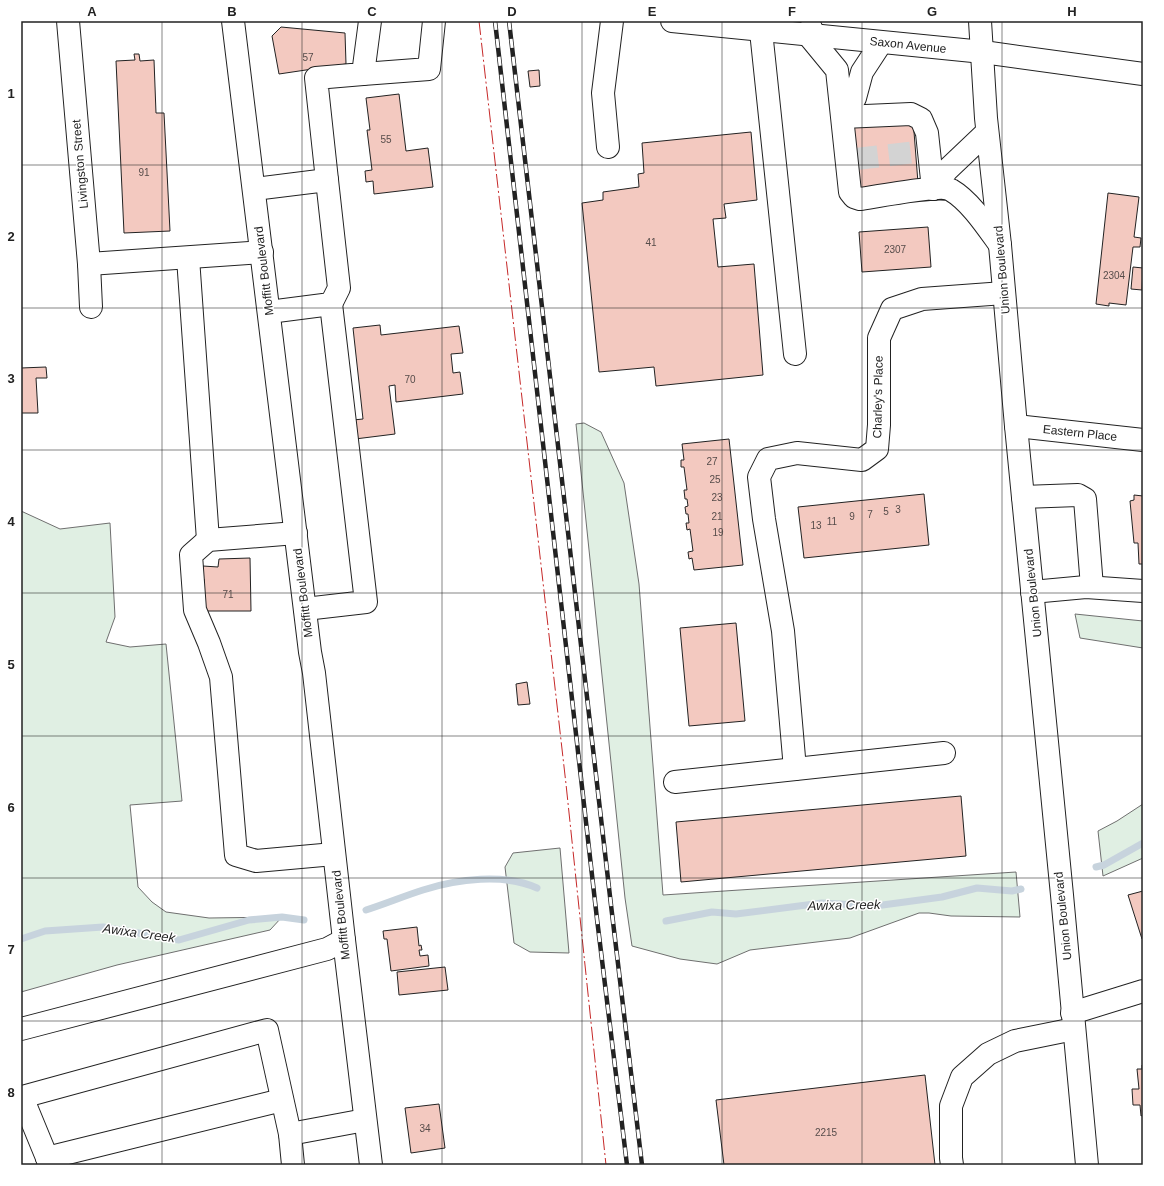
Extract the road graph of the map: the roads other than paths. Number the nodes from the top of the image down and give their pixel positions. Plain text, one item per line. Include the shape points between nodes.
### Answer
1 (68, 21) edge
2 (233, 21) edge
3 (370, 21) edge
4 (434, 21) edge
5 (612, 21) edge
6 (677, 21) edge
7 (980, 21) edge
8 (702, 23) edge
9 (810, 28) edge
10 (761, 31) junction
11 (881, 43) junction
12 (983, 52) junction
13 (363, 74) junction
14 (1143, 74) edge
15 (843, 117) junction
16 (987, 132) junction
17 (608, 147) dead end
18 (327, 180) junction
19 (254, 189) junction
20 (933, 189) junction
21 (1000, 245) junction
22 (262, 252) junction
23 (188, 258) junction
24 (89, 264) junction
25 (1004, 292) junction
26 (331, 304) junction
27 (91, 307) dead end
28 (269, 312) junction
29 (795, 354) dead end
30 (1016, 426) junction
31 (1143, 440) edge
32 (1023, 497) junction
33 (296, 533) junction
34 (208, 540) junction
35 (1092, 588) junction
36 (1143, 591) edge
37 (1032, 592) junction
38 (305, 609) junction
39 (944, 753) dead end
40 (794, 769) junction
41 (675, 782) dead end
42 (334, 854) junction
43 (344, 940) junction
44 (1143, 991) edge
45 (1073, 1021) junction
46 (21, 1029) edge
47 (282, 1100) junction
48 (366, 1120) junction
49 (290, 1134) junction
50 (48, 1162) edge
51 (293, 1165) edge
52 (371, 1165) edge
53 (952, 1165) edge
54 (1087, 1165) edge

1 - 24 street, Livingston Street
2 - 19 street, Moffitt Boulevard
3 - 13 street
4 - 13 street via 429,69
5 - 17 street via 603,93
6 - 8 street, Saxon Avenue
7 - 12 street, Union Boulevard
8 - 10 street, Saxon Avenue
9 - 10 street, Saxon Avenue
9 - 11 street, Saxon Avenue
9 - 15 street via 837,70
10 - 29 street
11 - 12 street, Saxon Avenue
11 - 15 street via 862,72 855,98
12 - 14 street, Saxon Avenue
12 - 16 street, Union Boulevard
13 - 18 street via 316,78
15 - 20 street via 911,114 921,119 927,133 923,152
15 - 20 street via 852,159 850,192 854,196 860,199
16 - 20 street via 947,170
16 - 21 street, Union Boulevard
18 - 19 street
18 - 26 street via 339,288
19 - 22 street, Moffitt Boulevard
20 - 21 street via 950,189 963,199
21 - 25 street, Union Boulevard
22 - 23 street
22 - 28 street, Moffitt Boulevard
23 - 24 street
23 - 34 street
24 - 27 street, Livingston Street
25 - 30 street, Union Boulevard
25 - 40 street, Charley's Place via 922,299 892,309 879,338 877,449 862,460 797,453 768,459 759,477 783,631
26 - 28 street
26 - 38 street via 366,602
28 - 33 street, Moffitt Boulevard
30 - 31 street, Eastern Place
30 - 32 street, Union Boulevard
32 - 35 street via 1078,495 1085,499
32 - 37 street, Union Boulevard
33 - 34 street
33 - 38 street, Moffitt Boulevard
34 - 42 street via 191,555 195,610 221,677 236,855 256,861
35 - 36 street
35 - 37 street
37 - 45 street, Union Boulevard
38 - 42 street, Moffitt Boulevard
39 - 40 street
40 - 41 street
42 - 43 street, Moffitt Boulevard
43 - 46 street via 327,949
43 - 48 street, Moffitt Boulevard
44 - 45 street
45 - 53 street via 1015,1041 988,1054 962,1077 951,1106
45 - 54 street, Union Boulevard
47 - 49 street
47 - 50 street
47 - 50 street via 267,1030 22,1097
48 - 49 street
48 - 52 street, Moffitt Boulevard
49 - 51 street

